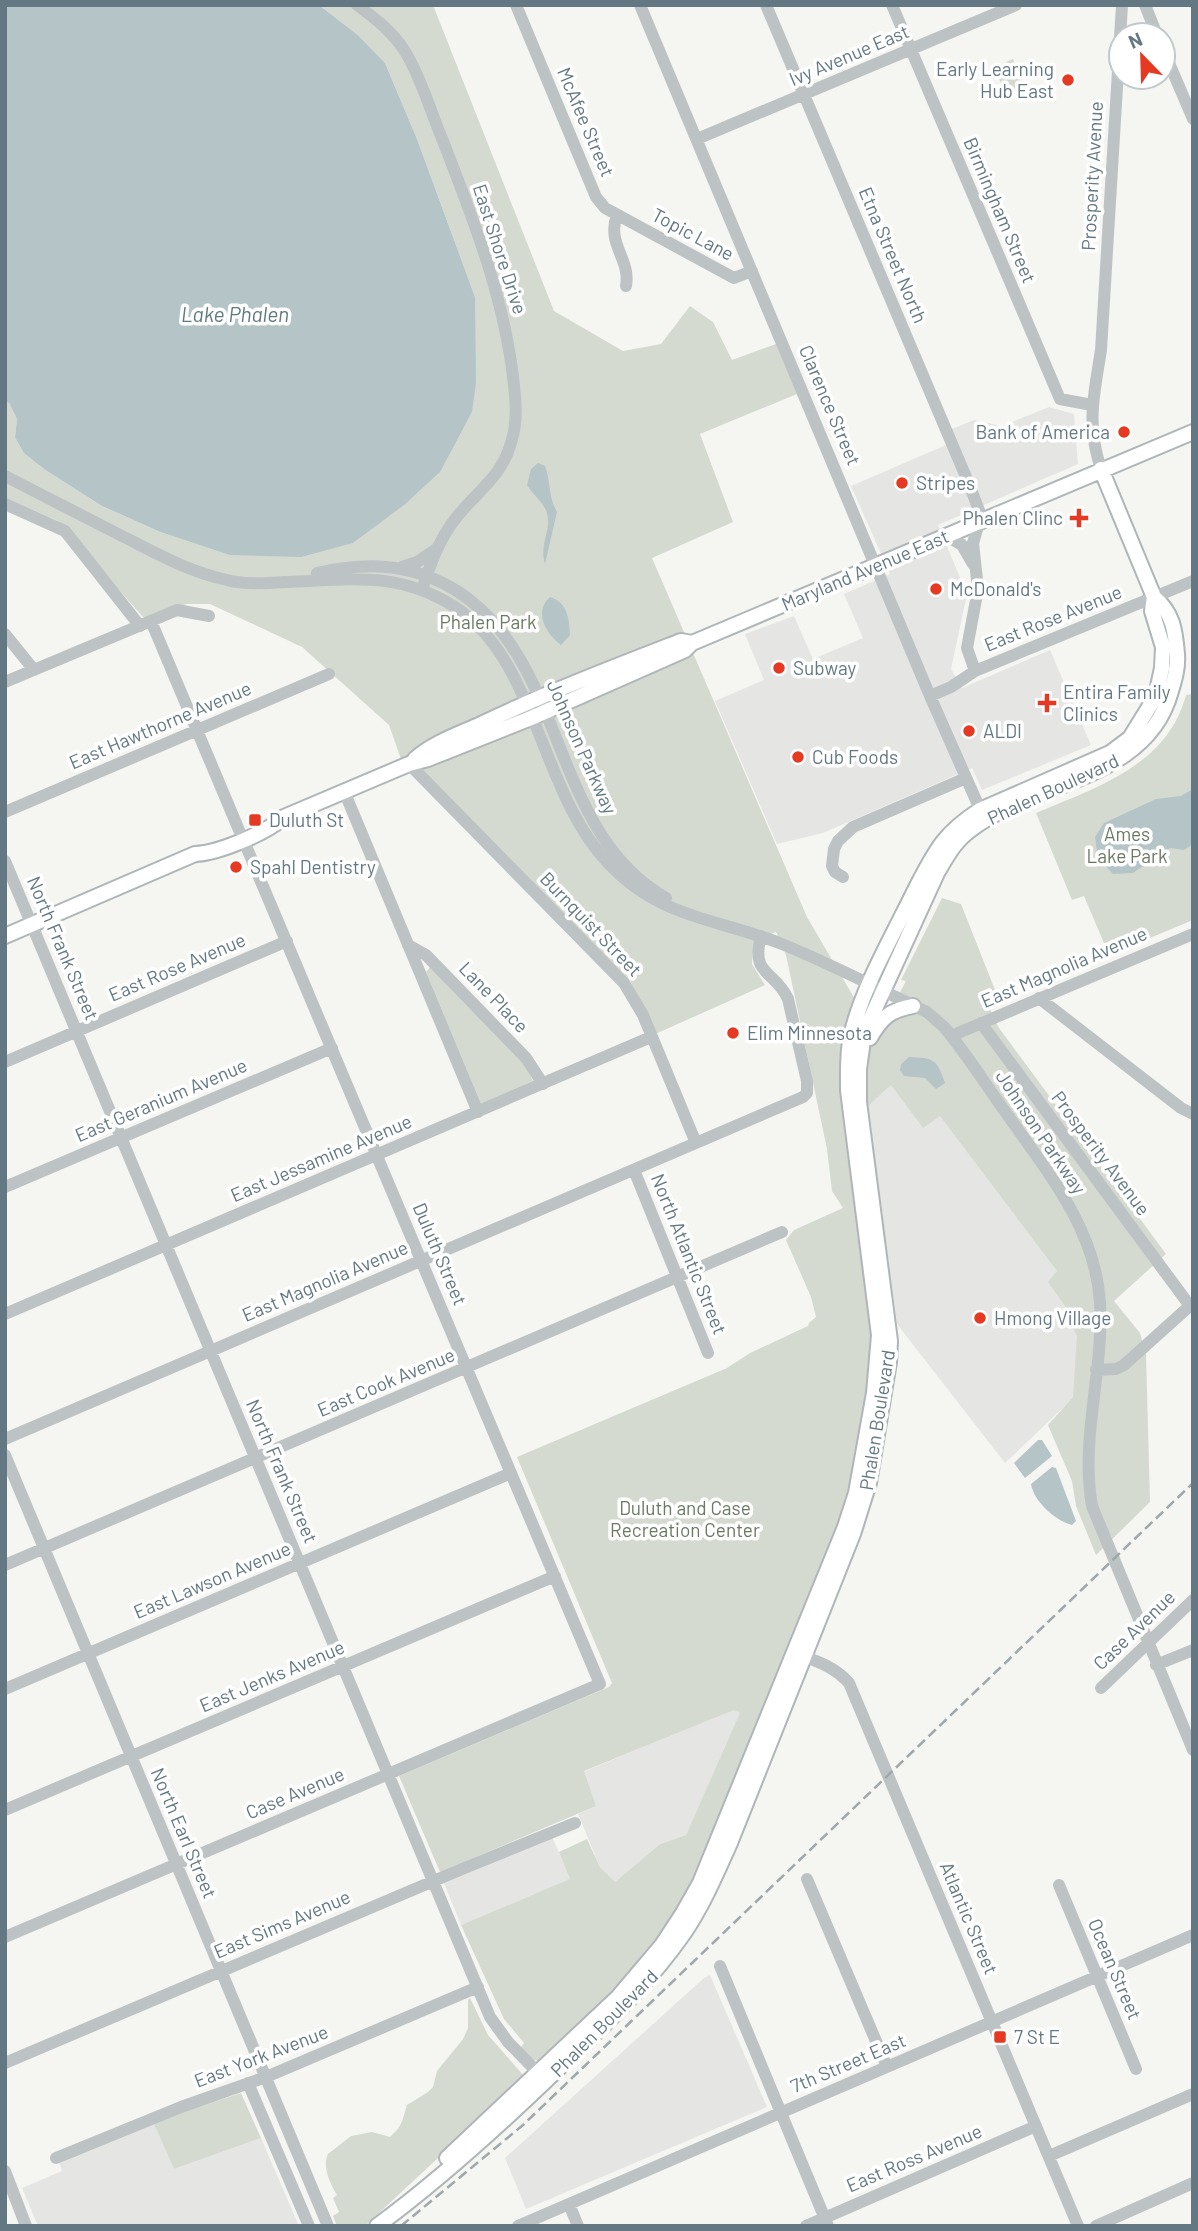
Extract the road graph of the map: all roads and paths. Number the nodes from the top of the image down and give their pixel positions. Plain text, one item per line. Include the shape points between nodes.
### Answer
1 (357, 5) edge
2 (516, 5) edge
3 (640, 5) edge
4 (766, 5) edge
5 (892, 5) edge
6 (1016, 5) edge
7 (1122, 5) edge
8 (911, 49) junction
9 (1177, 81) edge
10 (804, 94) junction
11 (1193, 119) edge
12 (697, 139) junction
13 (617, 215) junction
14 (752, 271) junction
15 (626, 286) dead end
16 (1092, 405) junction
17 (1193, 432) edge
18 (1101, 469) junction
19 (5, 476) edge
20 (5, 504) edge
21 (981, 522) junction
22 (947, 536) junction
23 (438, 547) junction
24 (876, 566) junction
25 (975, 567) junction
26 (397, 568) junction
27 (427, 576) junction
28 (1193, 581) edge
29 (283, 582) junction
30 (422, 590) junction
31 (1154, 597) junction
32 (209, 617) dead end
33 (145, 623) junction
34 (5, 634) edge
35 (34, 670) junction
36 (975, 671) junction
37 (330, 674) dead end
38 (5, 682) edge
39 (930, 696) junction
40 (535, 708) junction
41 (198, 730) junction
42 (410, 764) junction
43 (966, 778) junction
44 (344, 791) junction
45 (5, 812) edge
46 (982, 815) junction
47 (241, 834) junction
48 (5, 861) edge
49 (843, 877) dead end
50 (32, 924) junction
51 (1193, 934) edge
52 (5, 936) edge
53 (761, 936) junction
54 (287, 941) junction
55 (408, 945) junction
56 (875, 987) junction
57 (1039, 998) junction
58 (913, 1006) junction
59 (981, 1023) junction
60 (77, 1031) junction
61 (951, 1035) junction
62 (651, 1037) junction
63 (332, 1048) junction
64 (5, 1062) edge
65 (543, 1084) junction
66 (859, 1094) junction
67 (478, 1112) junction
68 (1193, 1114) edge
69 (121, 1138) junction
70 (696, 1143) junction
71 (377, 1155) junction
72 (634, 1170) junction
73 (5, 1187) edge
74 (782, 1232) dead end
75 (166, 1245) junction
76 (422, 1261) junction
77 (678, 1278) junction
78 (1192, 1304) edge
79 (5, 1314) edge
80 (211, 1351) junction
81 (708, 1353) dead end
82 (467, 1368) junction
83 (1096, 1370) junction
84 (5, 1439) edge
85 (5, 1455) edge
86 (256, 1458) junction
87 (512, 1474) junction
88 (44, 1548) junction
89 (300, 1563) junction
90 (5, 1565) edge
91 (555, 1576) junction
92 (1193, 1600) edge
93 (1147, 1643) junction
94 (1193, 1650) edge
95 (89, 1653) junction
96 (800, 1655) junction
97 (1156, 1665) junction
98 (343, 1666) junction
99 (600, 1684) joint
100 (1101, 1688) dead end
101 (5, 1689) edge
102 (1193, 1751) edge
103 (131, 1756) junction
104 (388, 1774) junction
105 (5, 1810) edge
106 (575, 1823) dead end
107 (176, 1865) junction
108 (807, 1879) dead end
109 (433, 1881) junction
110 (1059, 1885) dead end
111 (1193, 1935) edge
112 (5, 1937) edge
113 (720, 1966) dead end
114 (221, 1971) junction
115 (1097, 1976) junction
116 (478, 1987) junction
117 (992, 2022) junction
118 (5, 2063) edge
119 (887, 2067) junction
120 (1136, 2069) dead end
121 (266, 2077) junction
122 (542, 2077) junction
123 (248, 2083) junction
124 (1193, 2094) edge
125 (780, 2113) junction
126 (1036, 2126) junction
127 (1049, 2156) junction
128 (56, 2158) dead end
129 (5, 2171) edge
130 (1193, 2183) edge
131 (569, 2204) junction
132 (826, 2222) edge
133 (26, 2226) edge
134 (309, 2226) edge
135 (328, 2226) edge
136 (372, 2226) edge
137 (377, 2226) edge
138 (518, 2226) edge
139 (578, 2226) edge
140 (806, 2226) edge
141 (1078, 2226) edge
142 (1096, 2226) edge

1 - 23 street, East Shore Drive via 389,31 412,65 484,250 509,352 516,412 507,455
2 - 13 street, McAfee Street via 596,197
3 - 12 street, Clarence Street
4 - 10 street, Etna Street North
5 - 8 street, Birmingham Street
6 - 8 street, Ivy Avenue East
7 - 16 street, Prosperity Avenue via 1101,350
8 - 10 street, Ivy Avenue East
8 - 16 street, Birmingham Street via 1060,399
9 - 11 street
10 - 12 street, Ivy Avenue East
10 - 21 street, Etna Street North
12 - 14 street, Clarence Street
13 - 14 street, Topic Lane via 734,278
13 - 15 street via 612,227 629,274
14 - 24 street, Clarence Street
16 - 18 street, Prosperity Avenue via 1092,441
17 - 18 main road, Maryland Avenue East
18 - 21 main road, Maryland Avenue East
18 - 31 main road, Phalen Boulevard
19 - 29 street via 184,568 229,581
20 - 33 street, Duluth Street via 65,531
21 - 22 main road, Maryland Avenue East
21 - 25 street via 973,538
22 - 24 main road, Maryland Avenue East
22 - 25 street via 962,545
23 - 26 street via 417,562
23 - 27 street, East Shore Drive
24 - 39 street, Clarence Street
24 - 40 main road, Maryland Avenue East via 692,643 685,650
25 - 36 street via 978,589 967,648
26 - 27 street, Johnson Parkway
26 - 29 street via 355,566
27 - 30 street, East Shore Drive
27 - 40 street, Johnson Parkway via 462,594 494,621 520,656
28 - 31 street, East Rose Avenue
29 - 30 street, Johnson Parkway via 373,579
30 - 40 street, Johnson Parkway via 458,609 487,636
31 - 36 street, East Rose Avenue
31 - 46 main road, Phalen Boulevard via 1152,611 1163,647 1162,668 1156,696 1130,738 1110,753
32 - 33 street via 177,610
33 - 35 street
33 - 41 street, Duluth Street
34 - 35 street
35 - 38 street
36 - 39 street, East Rose Avenue
37 - 41 street, East Hawthorne Avenue
39 - 43 street, Clarence Street
40 - 42 main road, Maryland Avenue East via 424,750
40 - 53 street, Johnson Parkway via 608,846 627,868 657,893 715,922
41 - 45 street, East Hawthorne Avenue
41 - 47 street, Duluth Street
42 - 44 main road, Maryland Avenue East
42 - 62 street, Burnquist Street via 624,983
43 - 46 street, Clarence Street
43 - 49 street via 845,833 832,858 835,872
44 - 47 main road, Maryland Avenue East via 277,823
44 - 55 street
46 - 56 main road, Phalen Boulevard via 960,823 932,859
47 - 50 main road, Maryland Avenue East via 206,853
47 - 54 street, Duluth Street
48 - 50 street, North Frank Street
50 - 52 main road, Maryland Avenue East
50 - 60 street, North Frank Street
51 - 57 street, East Magnolia Avenue
53 - 56 street, Johnson Parkway
53 - 70 street, East Magnolia Avenue via 759,962 788,999 807,1093
54 - 60 street, East Rose Avenue
54 - 63 street, Duluth Street
55 - 65 street, Lane Place via 426,955 526,1058
55 - 67 street
56 - 58 street, Johnson Parkway
56 - 66 main road, Phalen Boulevard via 864,1033
56 - 96 main road, Phalen Boulevard via 851,1037 848,1090 878,1357 856,1493
57 - 59 street, East Magnolia Avenue
57 - 68 street
58 - 61 street, Johnson Parkway
58 - 66 main road via 892,1010 880,1021 864,1053
59 - 61 street, East Magnolia Avenue
59 - 78 street, Prosperity Avenue
60 - 64 street, East Rose Avenue
60 - 69 street, North Frank Street
61 - 83 street, Johnson Parkway via 1064,1196 1085,1236 1100,1304
62 - 65 street, East Jessamine Avenue
62 - 70 street, Burnquist Street
63 - 69 street, East Geranium Avenue
63 - 71 street, Duluth Street
65 - 67 street, East Jessamine Avenue
66 - 96 main road, Phalen Boulevard via 887,1309 889,1362 862,1510
67 - 71 street, East Jessamine Avenue
69 - 73 street, East Geranium Avenue
69 - 75 street, North Frank Street
70 - 72 street, East Magnolia Avenue
71 - 75 street, East Jessamine Avenue
71 - 76 street, Duluth Street
72 - 76 street, East Magnolia Avenue
72 - 77 street, North Atlantic Street
74 - 77 street, East Cook Avenue
75 - 79 street, East Jessamine Avenue
75 - 80 street, North Frank Street
76 - 80 street, East Magnolia Avenue
76 - 82 street, Duluth Street
77 - 81 street, North Atlantic Street
77 - 82 street, East Cook Avenue
78 - 83 street via 1124,1365
80 - 84 street, East Magnolia Avenue
80 - 86 street, North Frank Street
82 - 86 street, East Cook Avenue
82 - 87 street, Duluth Street
83 - 93 street, Johnson Parkway via 1088,1464 1092,1506
85 - 88 street, North Earl Street
86 - 88 street, East Cook Avenue
86 - 89 street, North Frank Street
87 - 89 street, East Lawson Avenue
87 - 91 street, Duluth Street
88 - 90 street, East Cook Avenue
88 - 95 street, North Earl Street
89 - 95 street, East Lawson Avenue
89 - 98 street, North Frank Street
91 - 98 street, East Jenks Avenue
91 - 99 street, Duluth Street
92 - 93 street, Case Avenue
93 - 97 street, Johnson Parkway
93 - 100 street, Case Avenue
94 - 97 street
95 - 101 street, East Lawson Avenue
95 - 103 street, North Earl Street
96 - 117 street, Atlantic Street via 824,1663 849,1683
96 - 122 main road, Phalen Boulevard via 730,1843 685,1931 631,2000
97 - 102 street, Johnson Parkway
98 - 103 street, East Jenks Avenue
98 - 104 street, North Frank Street
99 - 104 street, Case Avenue
103 - 105 street, East Jenks Avenue
103 - 107 street, North Earl Street
104 - 107 street, Case Avenue
104 - 109 street, North Frank Street
106 - 109 street, East Sims Avenue
107 - 112 street, Case Avenue
107 - 114 street, North Earl Street
108 - 119 street
109 - 114 street, East Sims Avenue
109 - 116 street, North Frank Street
110 - 115 street, Ocean Street
111 - 115 street, 7th Street East
113 - 125 street
114 - 118 street, East Sims Avenue
114 - 121 street, North Earl Street
115 - 117 street, 7th Street East
115 - 120 street, Ocean Street
116 - 121 street, East York Avenue
116 - 122 street, North Frank Street via 508,2042
117 - 119 street, 7th Street East
117 - 126 street, Atlantic Street
119 - 125 street, 7th Street East
121 - 123 street, East York Avenue
121 - 135 street, North Earl Street
122 - 136 main road, Phalen Boulevard
122 - 137 main road, Phalen Boulevard via 471,2149
123 - 128 street, East York Avenue
123 - 134 street
124 - 127 street
125 - 131 street, 7th Street East
125 - 132 street
126 - 127 street, Atlantic Street
126 - 132 street, East Ross Avenue
127 - 141 street, Atlantic Street
129 - 133 street
130 - 142 street
131 - 138 street, 7th Street East
131 - 139 street
132 - 140 street, East Ross Avenue

